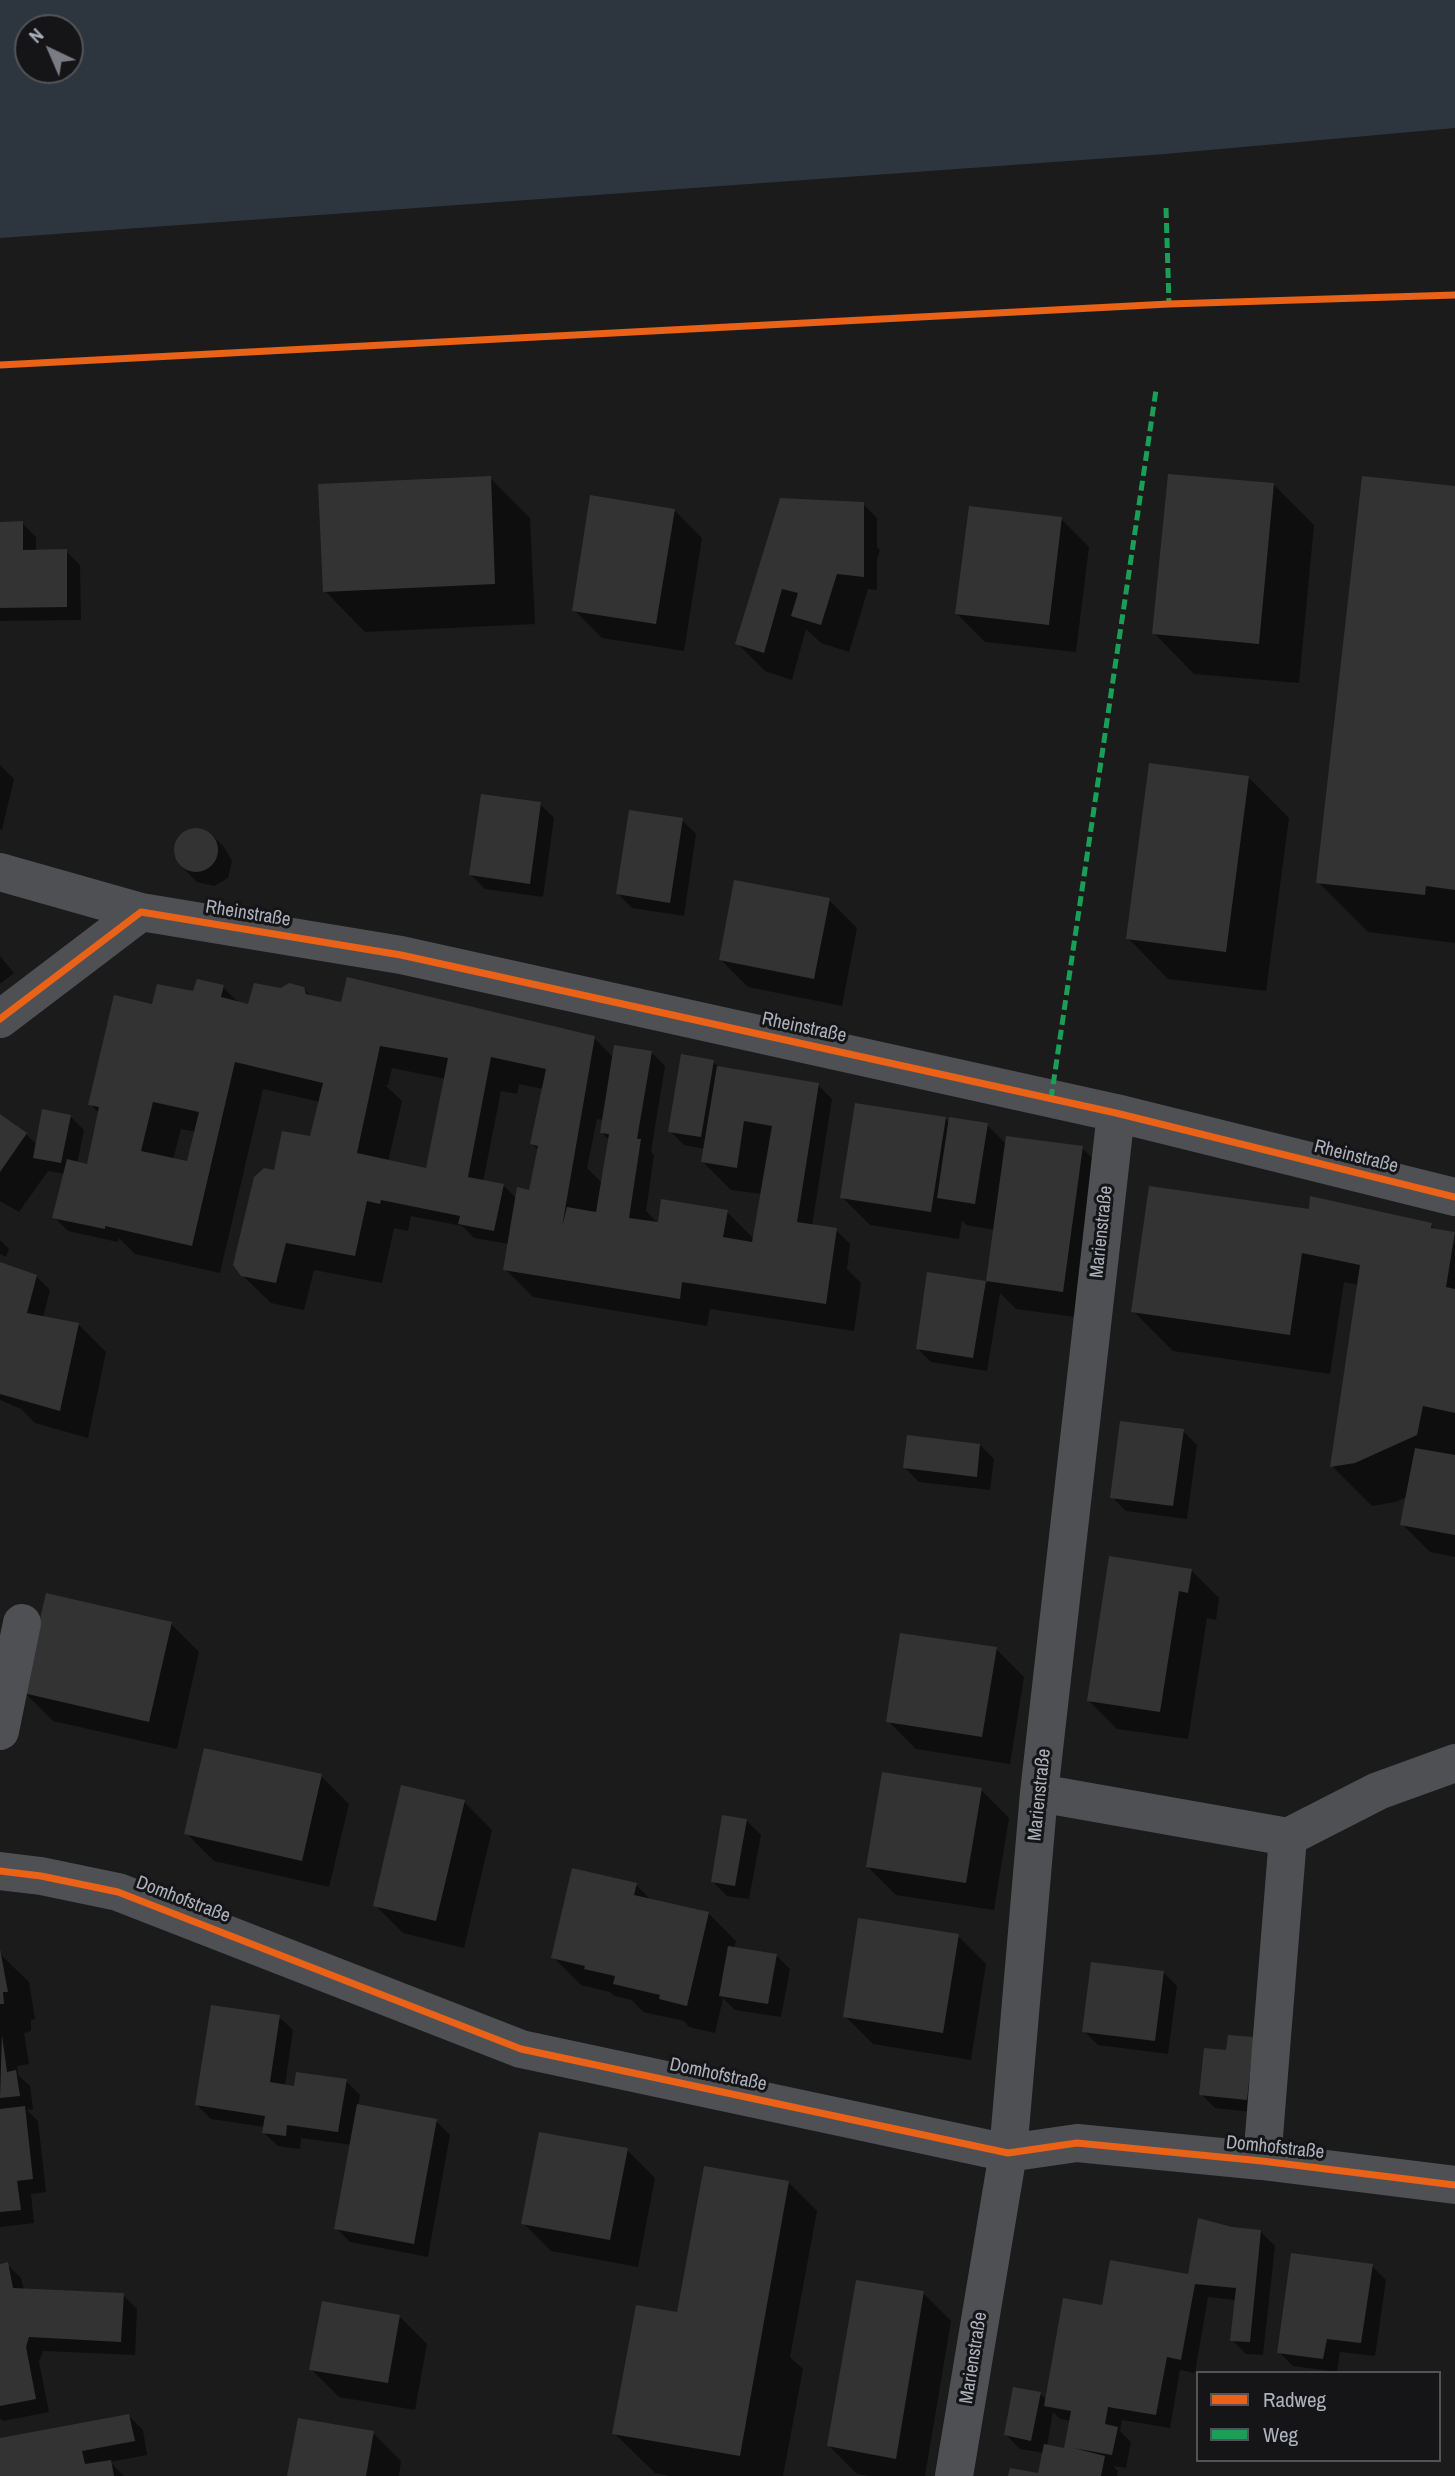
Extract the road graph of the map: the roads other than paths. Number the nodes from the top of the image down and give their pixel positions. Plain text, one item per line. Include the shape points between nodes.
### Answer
1 (0, 873) edge
2 (141, 912) junction
3 (0, 1019) edge
4 (1115, 1113) junction
5 (1455, 1197) edge
6 (22, 1623) dead end
7 (0, 1731) edge
8 (1455, 1763) edge
9 (1040, 1793) junction
10 (1288, 1837) junction
11 (0, 1871) edge
12 (1008, 2153) junction
13 (1262, 2161) junction
14 (1455, 2185) edge
15 (954, 2476) edge

1 - 2 street, Rheinstraße
2 - 3 street
2 - 4 street, Rheinstraße via 401,955
4 - 5 street, Rheinstraße
4 - 9 street, Marienstraße
6 - 7 street
8 - 10 street via 1378,1791
9 - 10 street
9 - 12 street, Marienstraße
10 - 13 street
11 - 12 street, Domhofstraße via 118,1892 521,2049
12 - 13 street, Domhofstraße via 1077,2143
12 - 15 street, Marienstraße
13 - 14 street, Domhofstraße

